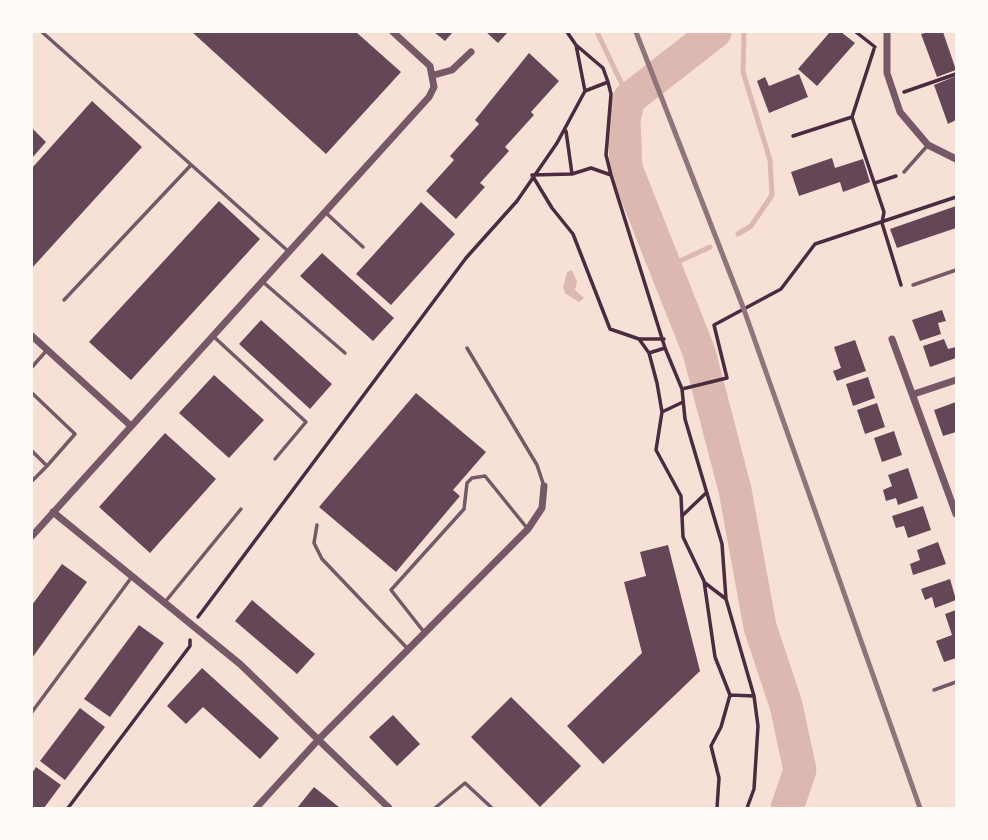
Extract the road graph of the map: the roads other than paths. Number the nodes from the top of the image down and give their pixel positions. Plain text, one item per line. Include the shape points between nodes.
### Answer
1 (41, 32) edge
2 (393, 32) edge
3 (887, 32) edge
4 (471, 52) dead end
5 (434, 75) junction
6 (928, 145) junction
7 (957, 159) edge
8 (191, 164) junction
9 (904, 173) road end
10 (325, 212) junction
11 (363, 247) dead end
12 (290, 252) junction
13 (957, 270) edge
14 (263, 282) junction
15 (913, 285) road end
16 (64, 300) dead end
17 (32, 336) edge
18 (213, 336) junction
19 (892, 339) dead end
20 (467, 348) dead end
21 (47, 350) junction
22 (345, 353) dead end
23 (32, 367) edge
24 (957, 380) edge
25 (32, 393) edge
26 (914, 394) junction
27 (131, 426) junction
28 (32, 451) edge
29 (275, 459) dead end
30 (47, 466) junction
31 (32, 481) edge
32 (544, 486) joint
33 (241, 509) dead end
34 (53, 512) junction
35 (957, 514) edge
36 (317, 525) dead end
37 (528, 529) junction
38 (32, 536) edge
39 (131, 578) junction
40 (163, 604) junction
41 (424, 632) junction
42 (408, 649) junction
43 (957, 682) edge
44 (934, 690) dead end
45 (32, 712) edge
46 (319, 739) junction
47 (256, 808) edge
48 (389, 808) edge
49 (435, 808) edge
50 (492, 808) edge

1 - 8 lane
2 - 5 street via 422,57
3 - 6 street via 892,97
4 - 5 street via 452,70
5 - 10 street via 429,97
6 - 7 street
6 - 9 lane
8 - 12 lane
8 - 16 lane
10 - 11 lane
10 - 12 street
12 - 14 street
13 - 15 lane
14 - 18 street
14 - 22 lane
17 - 21 street
18 - 27 street
18 - 29 lane via 306,422
19 - 26 street
20 - 32 lane via 537,465
21 - 23 lane
21 - 27 street
24 - 26 street
25 - 30 lane via 75,434
26 - 35 street
27 - 34 street
28 - 30 lane
30 - 31 lane
32 - 37 street via 542,508
33 - 40 lane
34 - 38 street
34 - 39 street
36 - 42 lane via 314,543 322,559
37 - 41 street
37 - 41 lane via 485,476 472,478 467,483 464,509 391,590
39 - 40 street
39 - 45 lane
40 - 46 street via 240,664
41 - 42 street
42 - 46 street
43 - 44 lane
46 - 47 street
46 - 48 street
49 - 50 lane via 465,783

